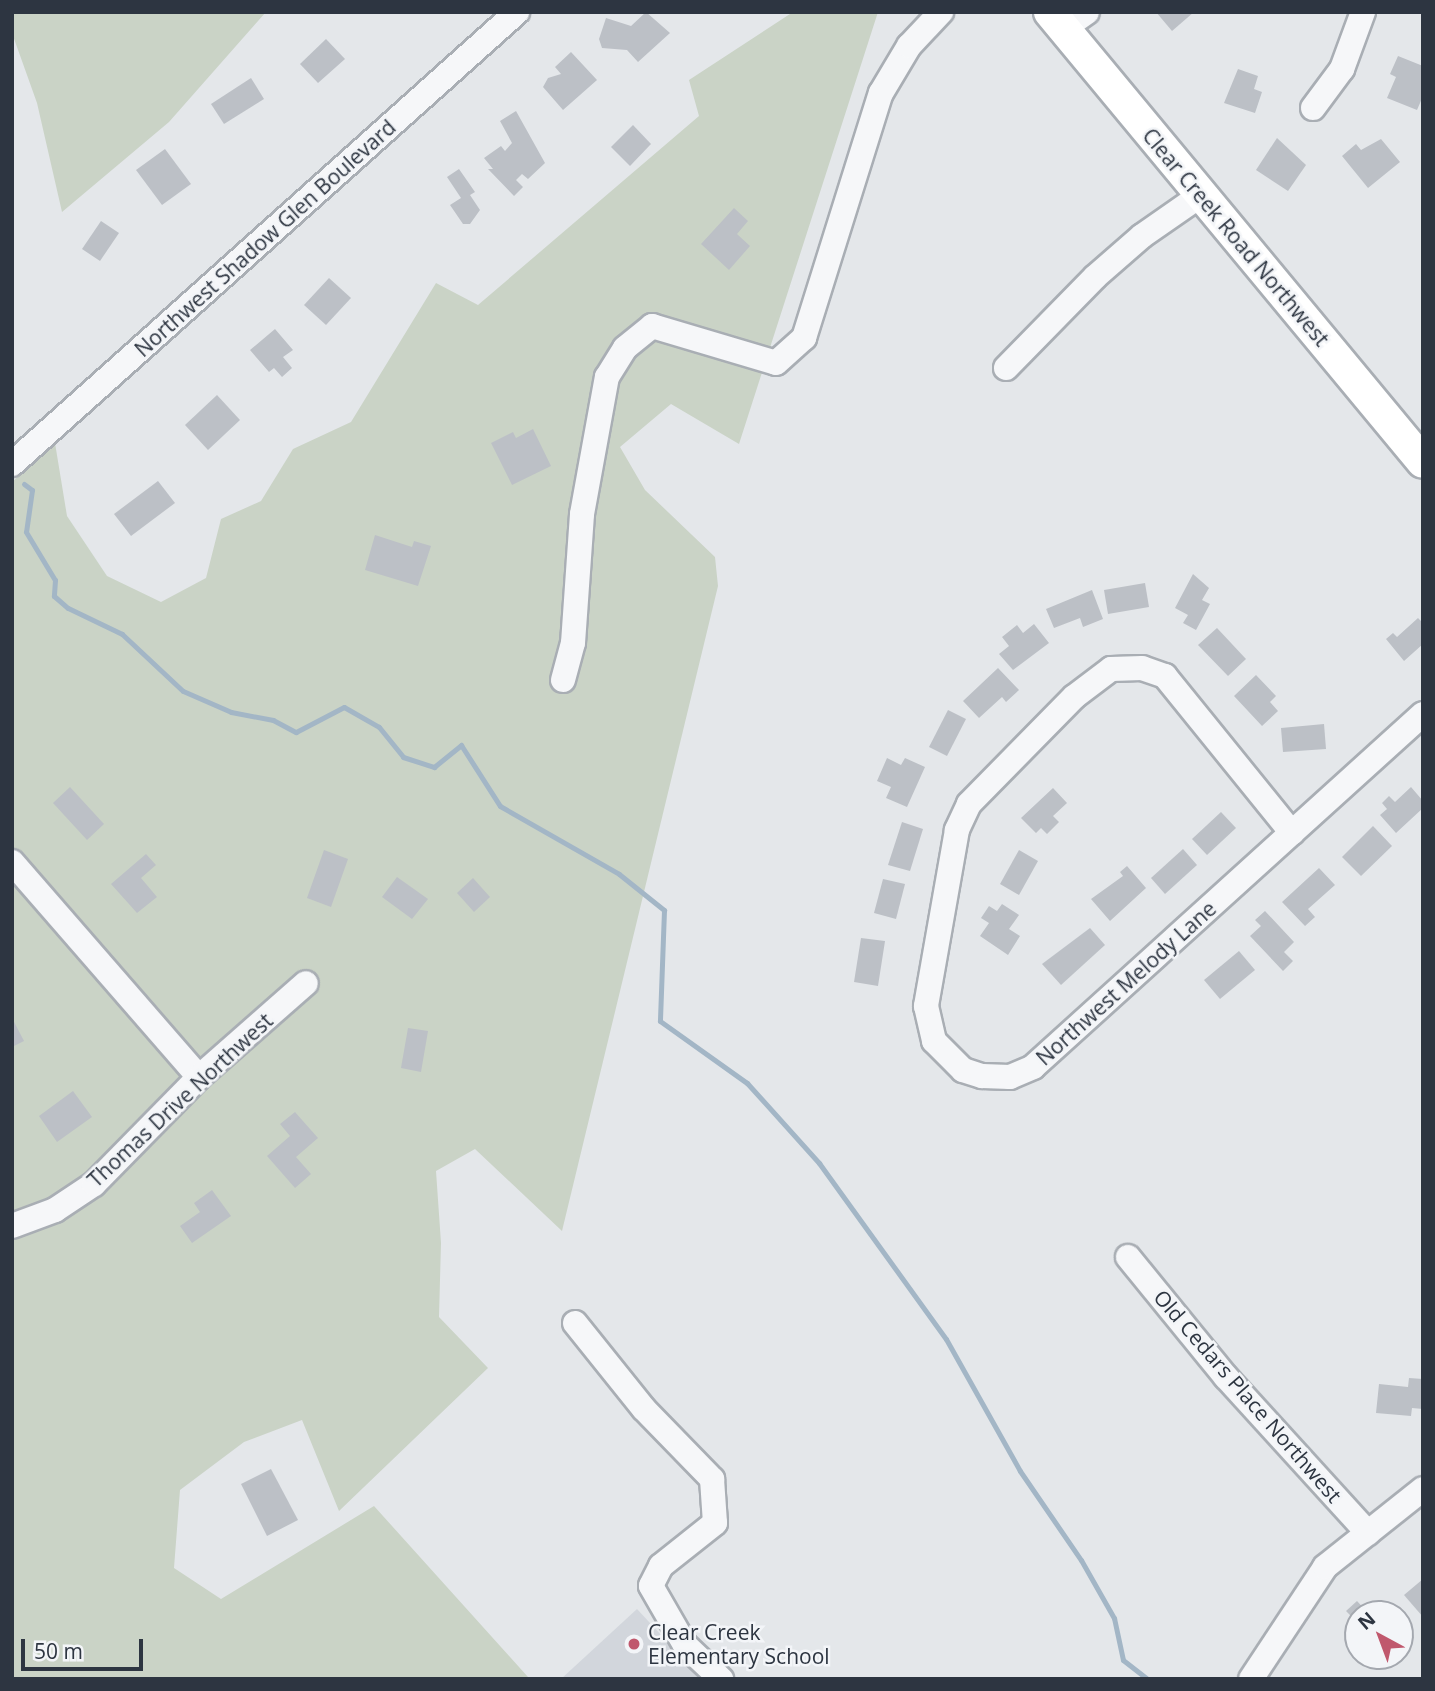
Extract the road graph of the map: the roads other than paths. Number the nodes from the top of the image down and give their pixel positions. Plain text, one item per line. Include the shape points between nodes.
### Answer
1 (517, 12) edge
2 (941, 12) edge
3 (1363, 12) edge
4 (1067, 18) edge
5 (1313, 108) dead end
6 (1201, 195) junction
7 (1006, 368) dead end
8 (1423, 462) edge
9 (12, 464) edge
10 (563, 680) dead end
11 (1423, 714) edge
12 (1292, 832) junction
13 (12, 862) edge
14 (306, 983) dead end
15 (199, 1077) junction
16 (12, 1226) edge
17 (1128, 1257) dead end
18 (575, 1323) dead end
19 (1423, 1489) edge
20 (1368, 1533) junction
21 (721, 1679) edge
22 (1251, 1679) edge

1 - 9 street, Northwest Shadow Glen Boulevard
2 - 10 street via 909,46 881,93 804,338 776,363 652,326 625,348 607,377 582,514 573,643
3 - 5 street via 1342,69
4 - 6 main road, Clear Creek Road Northwest
6 - 7 street via 1142,236 1095,277
6 - 8 main road, Clear Creek Road Northwest
11 - 12 street, Northwest Melody Lane
12 - 12 street, Northwest Melody Lane via 1166,676 1142,668 1111,669 1074,697 969,804 957,830 926,1006 934,1041 963,1070 982,1076 1010,1077 1034,1067
13 - 15 street
14 - 15 street, Thomas Drive Northwest
15 - 16 street, Thomas Drive Northwest via 94,1184 55,1210
17 - 20 street, Old Cedars Place Northwest via 1226,1377
18 - 21 street via 644,1409 712,1479 715,1522 661,1566 651,1586 685,1645
19 - 20 street
20 - 22 street via 1325,1567

